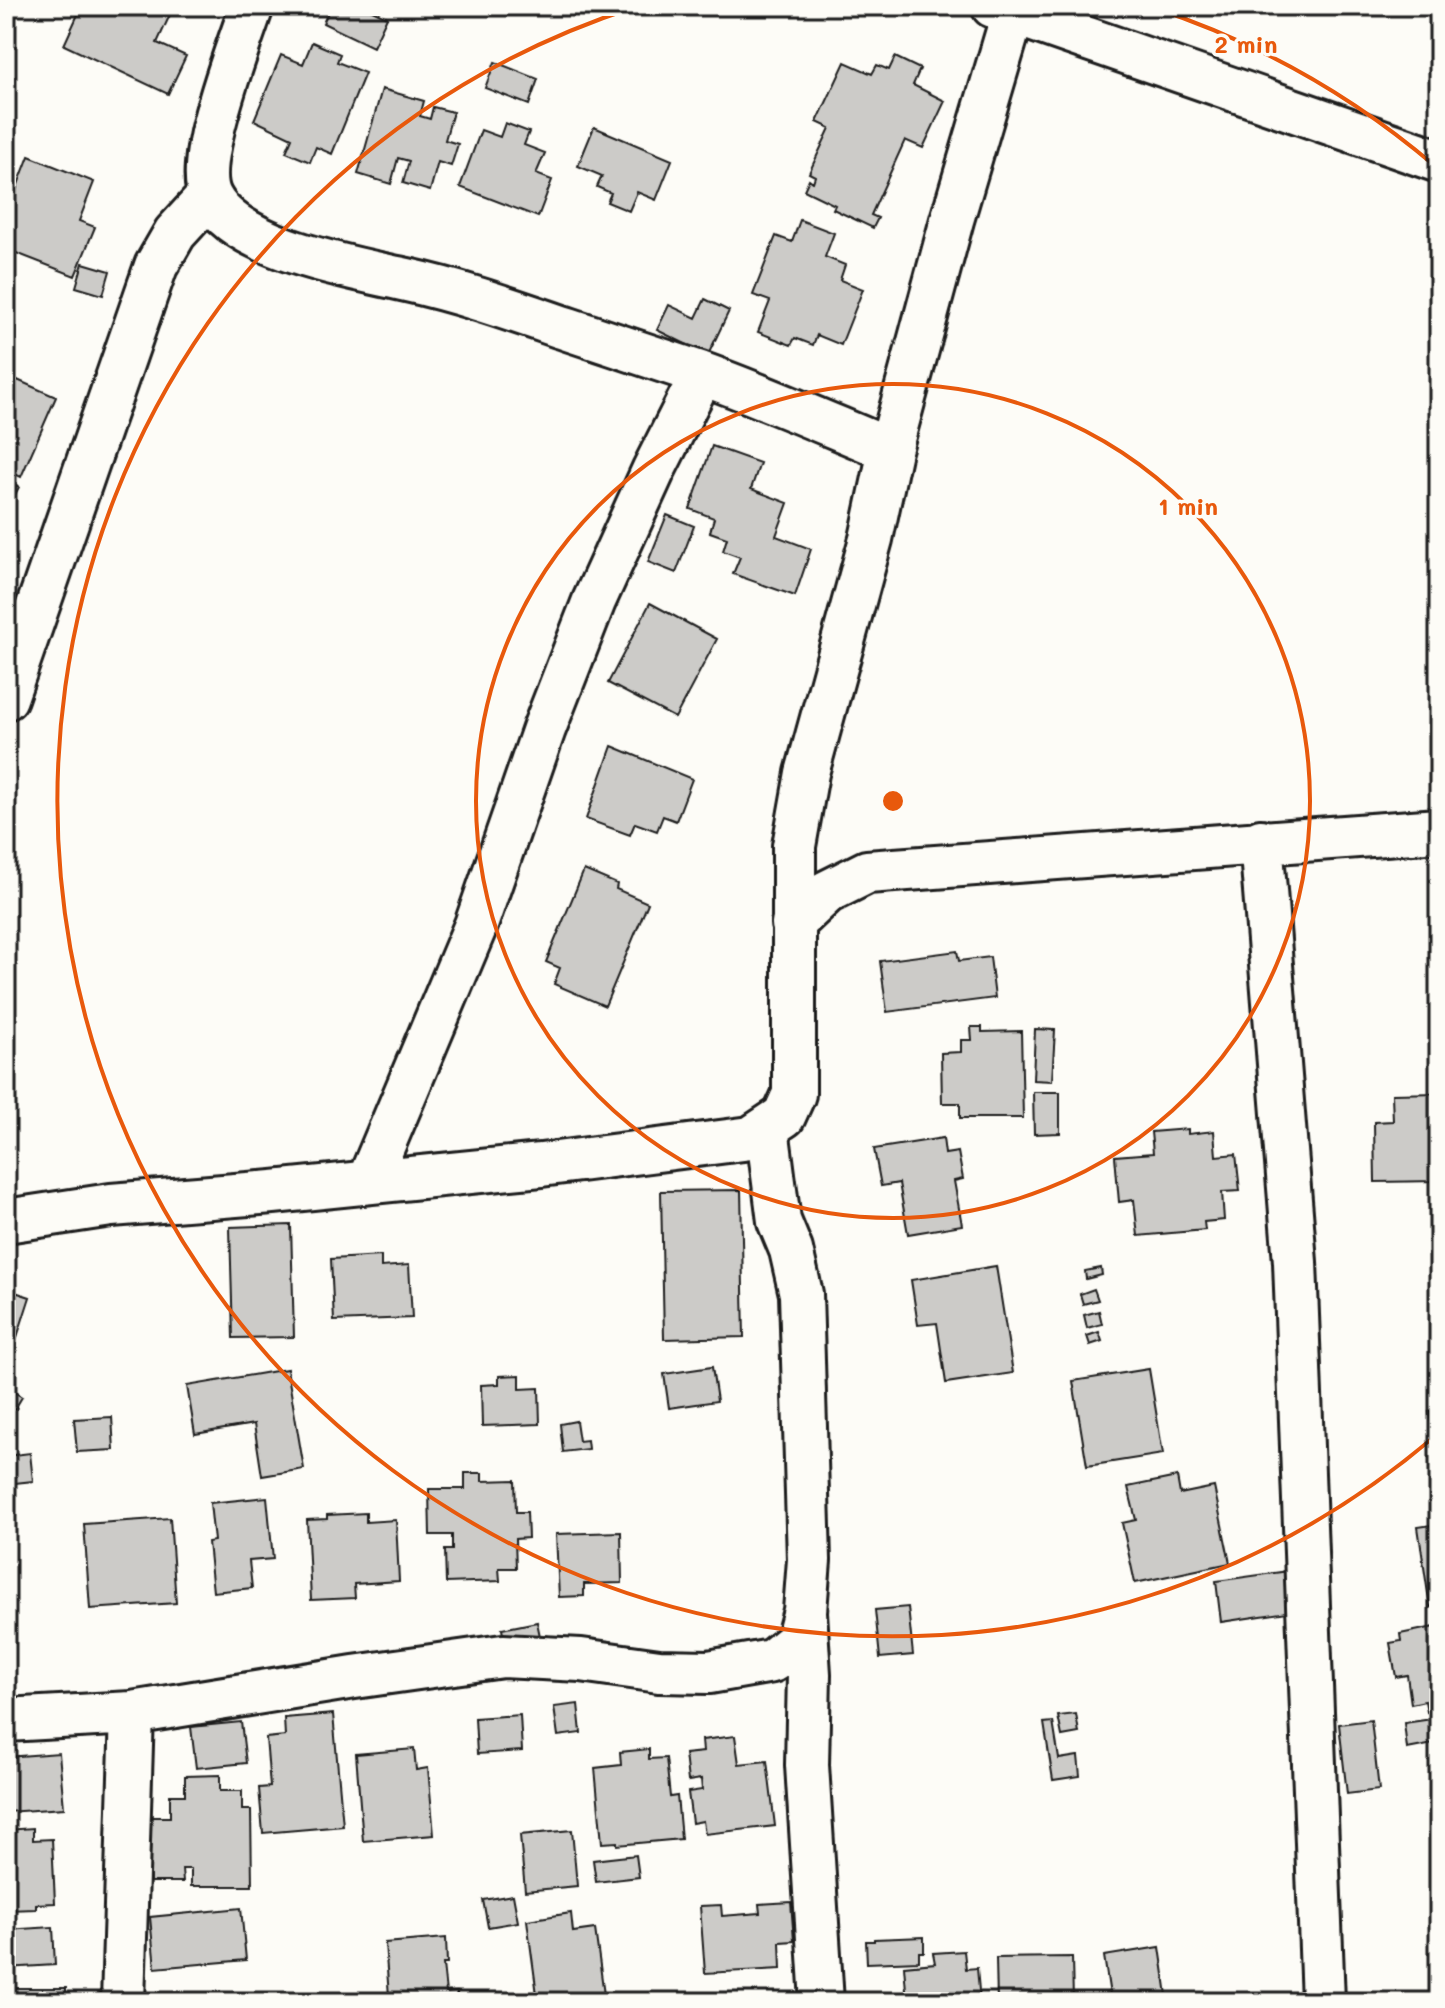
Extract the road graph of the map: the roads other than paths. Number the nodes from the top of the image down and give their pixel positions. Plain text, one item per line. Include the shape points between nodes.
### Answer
1 (252, 6) edge
2 (1003, 10) edge
3 (1439, 161) edge
4 (209, 196) junction
5 (702, 374) junction
6 (890, 450) junction
7 (23, 595) edge
8 (6, 698) edge
9 (1439, 830) edge
10 (1261, 841) junction
11 (793, 924) junction
12 (767, 1128) junction
13 (368, 1182) junction
14 (6, 1221) edge
15 (805, 1611) junction
16 (132, 1713) junction
17 (6, 1720) edge
18 (123, 2002) edge
19 (822, 2002) edge
20 (1323, 2002) edge

1 - 4 street via 209,147
2 - 3 street
2 - 6 street
4 - 5 street via 233,222 312,258 452,290
4 - 7 street via 175,233 156,266
5 - 6 street
5 - 13 street via 594,601 476,925
6 - 11 street via 807,773 794,846
7 - 8 street
9 - 10 street
10 - 11 street via 867,872 827,892
10 - 20 street via 1295,1262
11 - 12 street via 794,1094 784,1116
12 - 13 street via 751,1138 655,1151
12 - 15 street via 779,1221 801,1294 809,1560
13 - 14 street via 111,1205
15 - 16 street via 797,1641 772,1661 709,1672 503,1656
15 - 19 street via 807,1765
16 - 17 street
16 - 18 street

